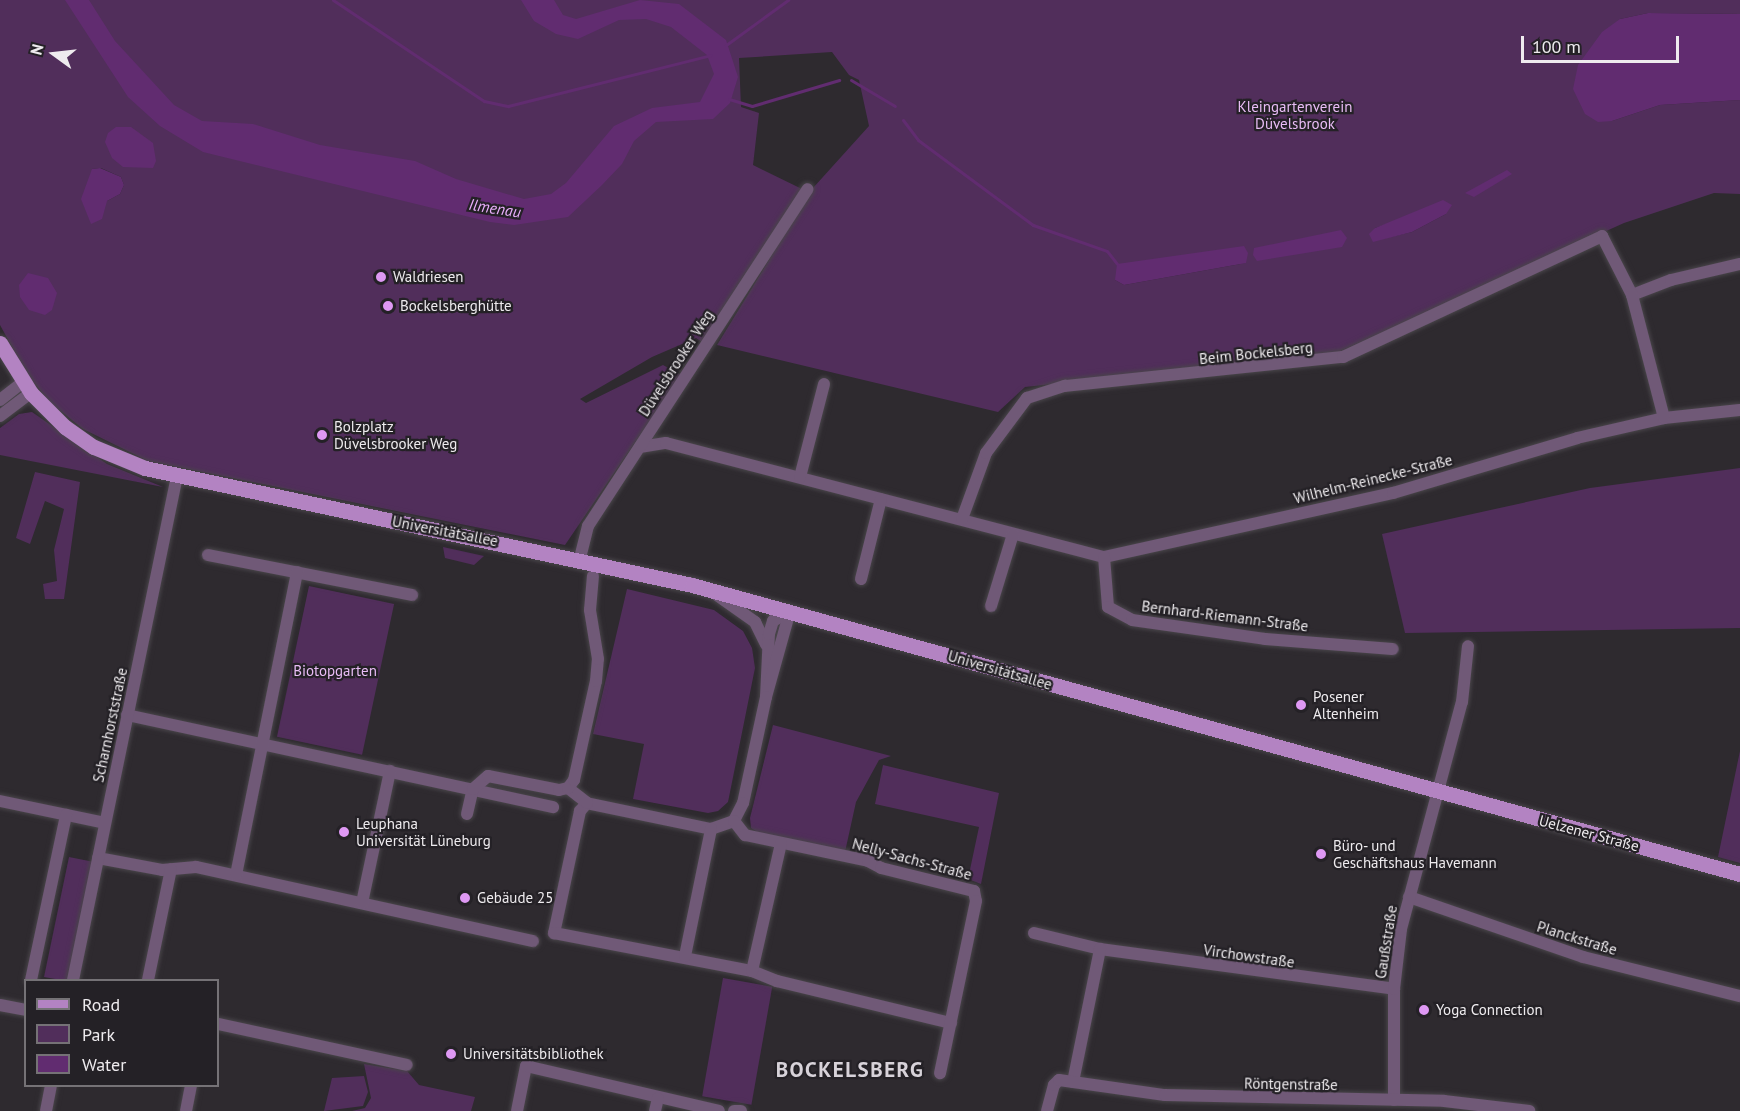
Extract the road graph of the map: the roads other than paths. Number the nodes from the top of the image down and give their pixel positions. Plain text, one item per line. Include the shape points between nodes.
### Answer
1 (808, 189) dead end
2 (1740, 264) edge
3 (1632, 295) junction
4 (0, 343) edge
5 (824, 384) dead end
6 (27, 388) junction
7 (0, 400) edge
8 (1740, 410) edge
9 (0, 416) edge
10 (1664, 418) junction
11 (640, 447) junction
12 (177, 476) junction
13 (801, 477) junction
14 (881, 499) junction
15 (962, 519) junction
16 (1013, 534) junction
17 (208, 555) dead end
18 (1104, 557) junction
19 (580, 558) junction
20 (297, 572) junction
21 (593, 576) dead end
22 (861, 579) dead end
23 (712, 590) junction
24 (412, 596) dead end
25 (992, 606) dead end
26 (790, 611) junction
27 (1468, 646) dead end
28 (767, 648) junction
29 (1393, 649) dead end
30 (766, 697) junction
31 (127, 715) junction
32 (262, 744) junction
33 (390, 771) junction
34 (568, 788) junction
35 (473, 789) junction
36 (1437, 792) junction
37 (0, 801) edge
38 (587, 803) junction
39 (553, 807) dead end
40 (467, 814) dead end
41 (66, 815) junction
42 (734, 821) junction
43 (105, 823) junction
44 (711, 829) junction
45 (781, 843) junction
46 (98, 858) junction
47 (171, 868) junction
48 (1740, 874) edge
49 (236, 876) junction
50 (1409, 897) junction
51 (362, 903) junction
52 (1034, 933) dead end
53 (533, 941) dead end
54 (1100, 949) junction
55 (685, 956) junction
56 (752, 971) junction
57 (31, 979) edge
58 (73, 979) edge
59 (148, 979) edge
60 (1394, 989) junction
61 (1740, 996) edge
62 (0, 1005) edge
63 (24, 1009) edge
64 (951, 1023) junction
65 (219, 1024) edge
66 (407, 1065) dead end
67 (940, 1074) dead end
68 (1072, 1082) junction
69 (51, 1087) edge
70 (191, 1087) edge
71 (658, 1098) junction
72 (1394, 1100) junction
73 (1258, 1105) edge
74 (46, 1111) edge
75 (186, 1111) edge
76 (517, 1111) edge
77 (655, 1111) edge
78 (719, 1111) edge
79 (734, 1111) edge
80 (741, 1111) edge
81 (1047, 1111) edge
82 (1529, 1111) edge

1 - 11 street, Düvelsbrooker Weg
2 - 3 street via 1671,280
3 - 10 street
3 - 15 street, Beim Bockelsberg via 1602,236 1343,357 1065,386 1027,398 986,453
4 - 6 main road, Universitätsallee
5 - 13 street
6 - 7 street
6 - 9 street
6 - 12 main road, Universitätsallee via 64,427 94,447 128,463
8 - 10 street, Wilhelm-Reinecke-Straße
10 - 18 street, Wilhelm-Reinecke-Straße via 1577,438 1393,493
11 - 13 street, Wilhelm-Reinecke-Straße via 666,443
11 - 19 street, Düvelsbrooker Weg via 588,526
12 - 19 main road, Universitätsallee
12 - 31 street, Scharnhorststraße
13 - 14 street, Wilhelm-Reinecke-Straße
14 - 15 street, Wilhelm-Reinecke-Straße
14 - 22 street
15 - 16 street, Wilhelm-Reinecke-Straße
16 - 18 street, Wilhelm-Reinecke-Straße
16 - 25 street
17 - 20 street
18 - 29 street, Bernhard-Riemann-Straße via 1108,607 1132,620 1265,639
19 - 23 main road, Universitätsallee
20 - 24 street
20 - 32 street
21 - 34 street via 590,610 598,659 596,681 577,772
23 - 26 main road, Universitätsallee
23 - 28 street, Universitätsallee via 755,622
26 - 28 street via 773,621
26 - 30 street
26 - 36 main road, Universitätsallee
27 - 36 street, Gaußstraße via 1462,702
28 - 30 street
30 - 42 street via 744,803
31 - 32 street
31 - 43 street, Scharnhorststraße
32 - 33 street
32 - 49 street
33 - 35 street
33 - 51 street
34 - 35 street via 559,790 488,776
34 - 38 street
35 - 39 street
35 - 40 street
36 - 48 main road, Uelzener Straße
36 - 50 street, Gaußstraße
37 - 41 street
38 - 44 street
38 - 55 street via 580,811 554,933 672,959
41 - 43 street
41 - 57 street
42 - 44 street
42 - 45 street, Nelly-Sachs-Straße via 745,835
43 - 46 street, Scharnhorststraße
44 - 55 street
45 - 56 street
45 - 64 street, Nelly-Sachs-Straße via 868,861 881,868 974,891 976,901
46 - 47 street
46 - 58 street, Scharnhorststraße
47 - 49 street via 196,867
47 - 59 street
49 - 51 street
50 - 60 street, Gaußstraße
50 - 61 street, Planckstraße via 1583,957
51 - 53 street
52 - 54 street, Virchowstraße
54 - 60 street, Virchowstraße
54 - 68 street
55 - 56 street
56 - 64 street via 765,978
60 - 72 street, Gaußstraße
62 - 63 street
64 - 67 street, Nelly-Sachs-Straße
65 - 66 street
68 - 73 street, Röntgenstraße
68 - 81 street, Röntgenstraße via 1059,1080 1054,1085
69 - 74 street
70 - 75 street
71 - 76 street via 647,1092 526,1066
71 - 77 street
71 - 78 street
72 - 73 street, Röntgenstraße
72 - 82 street, Röntgenstraße via 1468,1103
79 - 80 street

